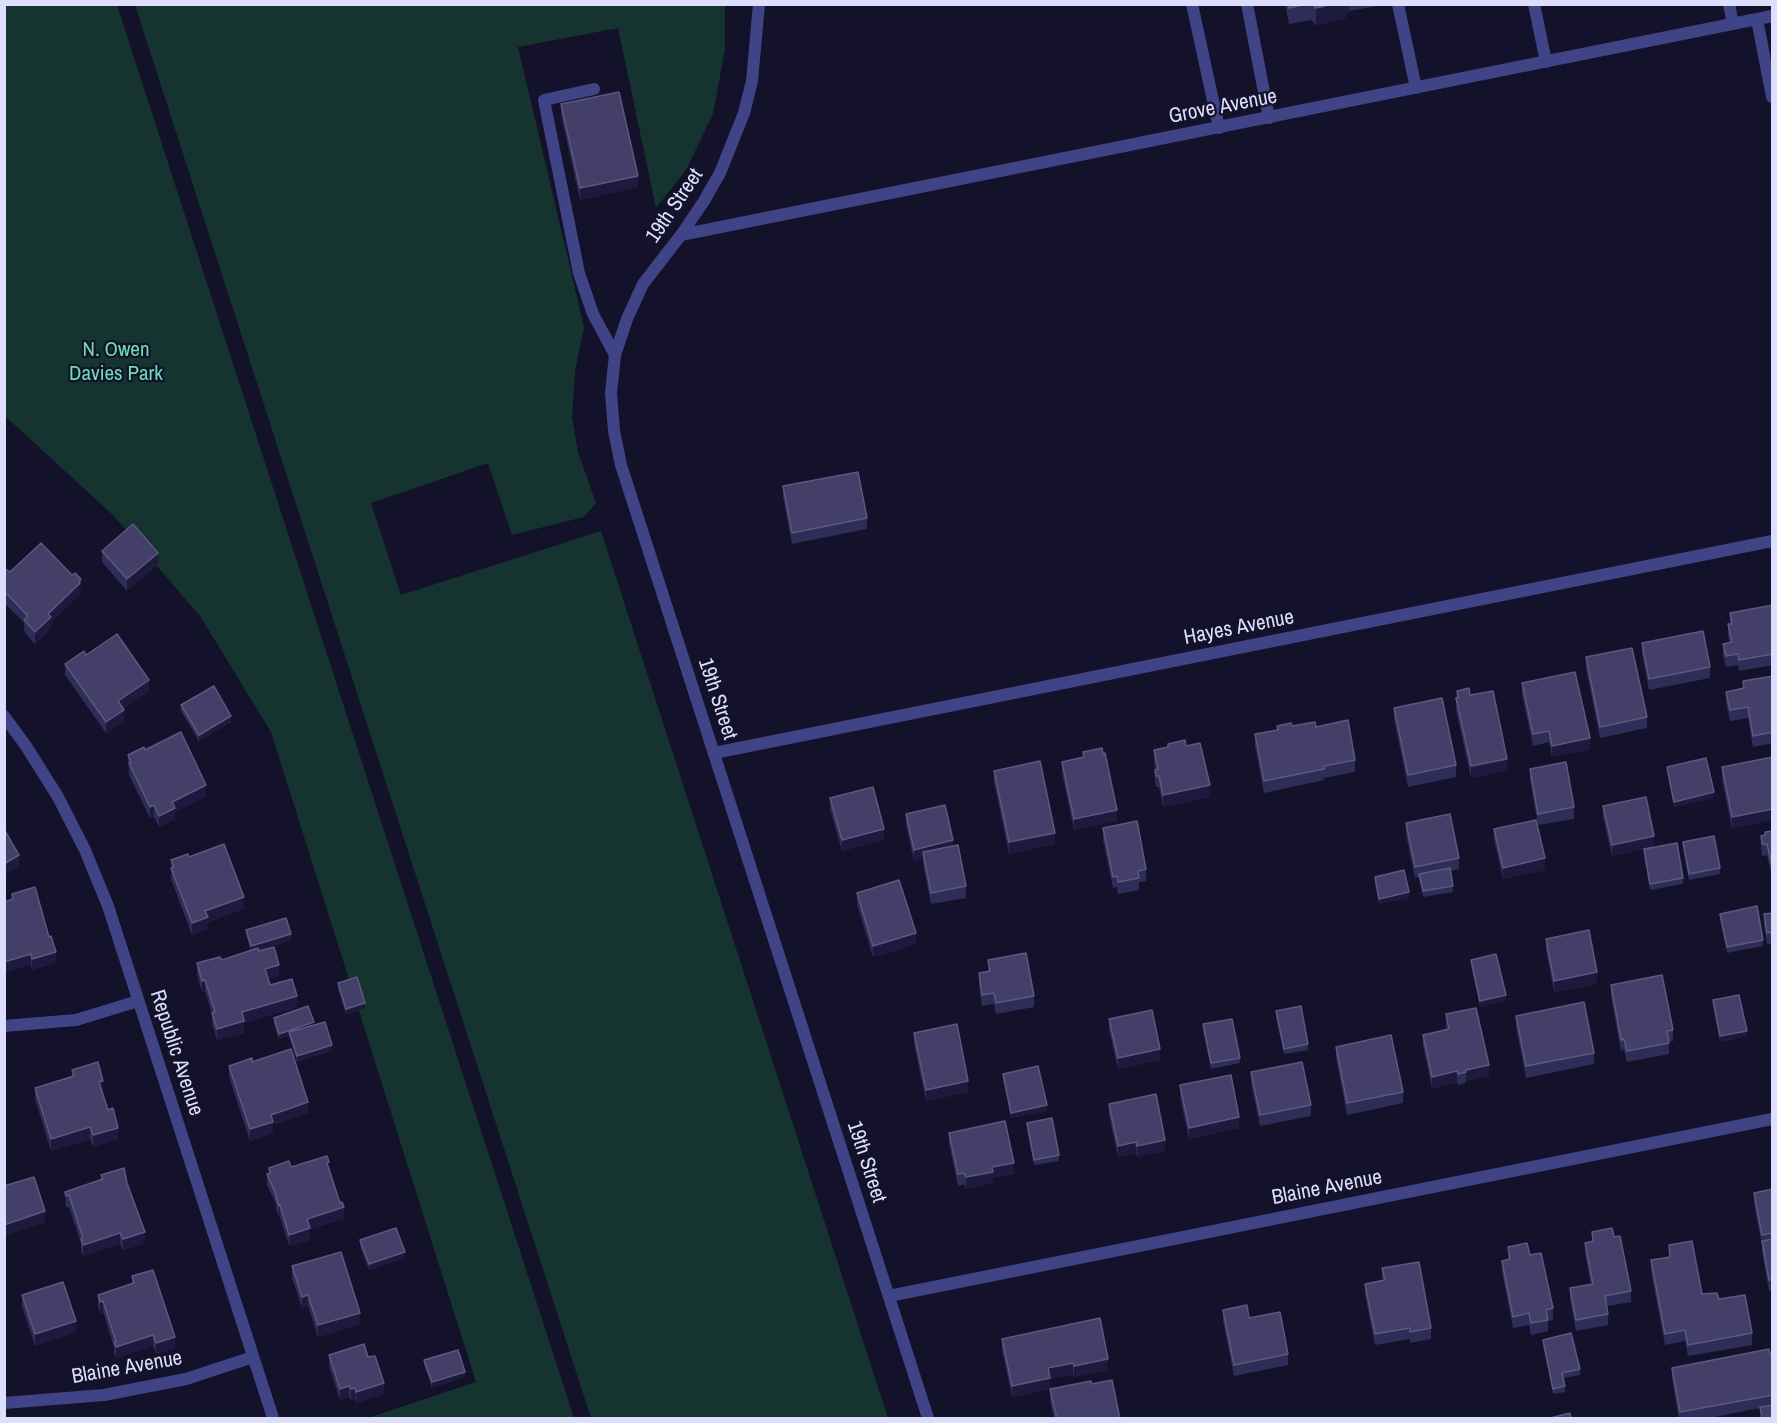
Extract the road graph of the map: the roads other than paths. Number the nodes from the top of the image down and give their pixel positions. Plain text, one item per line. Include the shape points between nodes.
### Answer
1 (759, 4) edge
2 (1192, 4) edge
3 (1247, 4) edge
4 (1398, 4) edge
5 (1534, 4) edge
6 (1729, 4) edge
7 (1773, 16) edge
8 (1757, 19) junction
9 (1733, 24) junction
10 (1546, 62) junction
11 (1416, 88) junction
12 (594, 89) dead end
13 (1773, 97) edge
14 (1269, 118) junction
15 (1219, 128) junction
16 (681, 235) junction
17 (615, 355) junction
18 (1773, 541) edge
19 (4, 716) edge
20 (714, 753) junction
21 (138, 1000) junction
22 (4, 1026) edge
23 (1773, 1119) edge
24 (889, 1296) junction
25 (253, 1357) junction
26 (4, 1403) edge
27 (273, 1419) edge
28 (928, 1419) edge

1 - 16 street, 19th Street via 752,81 744,113 720,173
2 - 15 street
3 - 14 street
4 - 11 street
5 - 10 street
6 - 9 street
7 - 8 street, Grove Avenue
8 - 9 street, Grove Avenue
8 - 13 street
9 - 10 street, Grove Avenue
10 - 11 street, Grove Avenue
11 - 14 street, Grove Avenue
12 - 17 street via 544,100 579,273 593,314
14 - 15 street, Grove Avenue
15 - 16 street, Grove Avenue
16 - 17 street, 19th Street via 643,284
17 - 20 street, 19th Street via 611,393 621,465
18 - 20 street, Hayes Avenue
19 - 21 street, Republic Avenue via 58,797 85,850 108,906
20 - 24 street, 19th Street
21 - 22 street via 76,1020
21 - 25 street, Republic Avenue
23 - 24 street, Blaine Avenue
24 - 28 street, 19th Street
25 - 26 street, Blaine Avenue via 186,1379 104,1395
25 - 27 street, Republic Avenue

